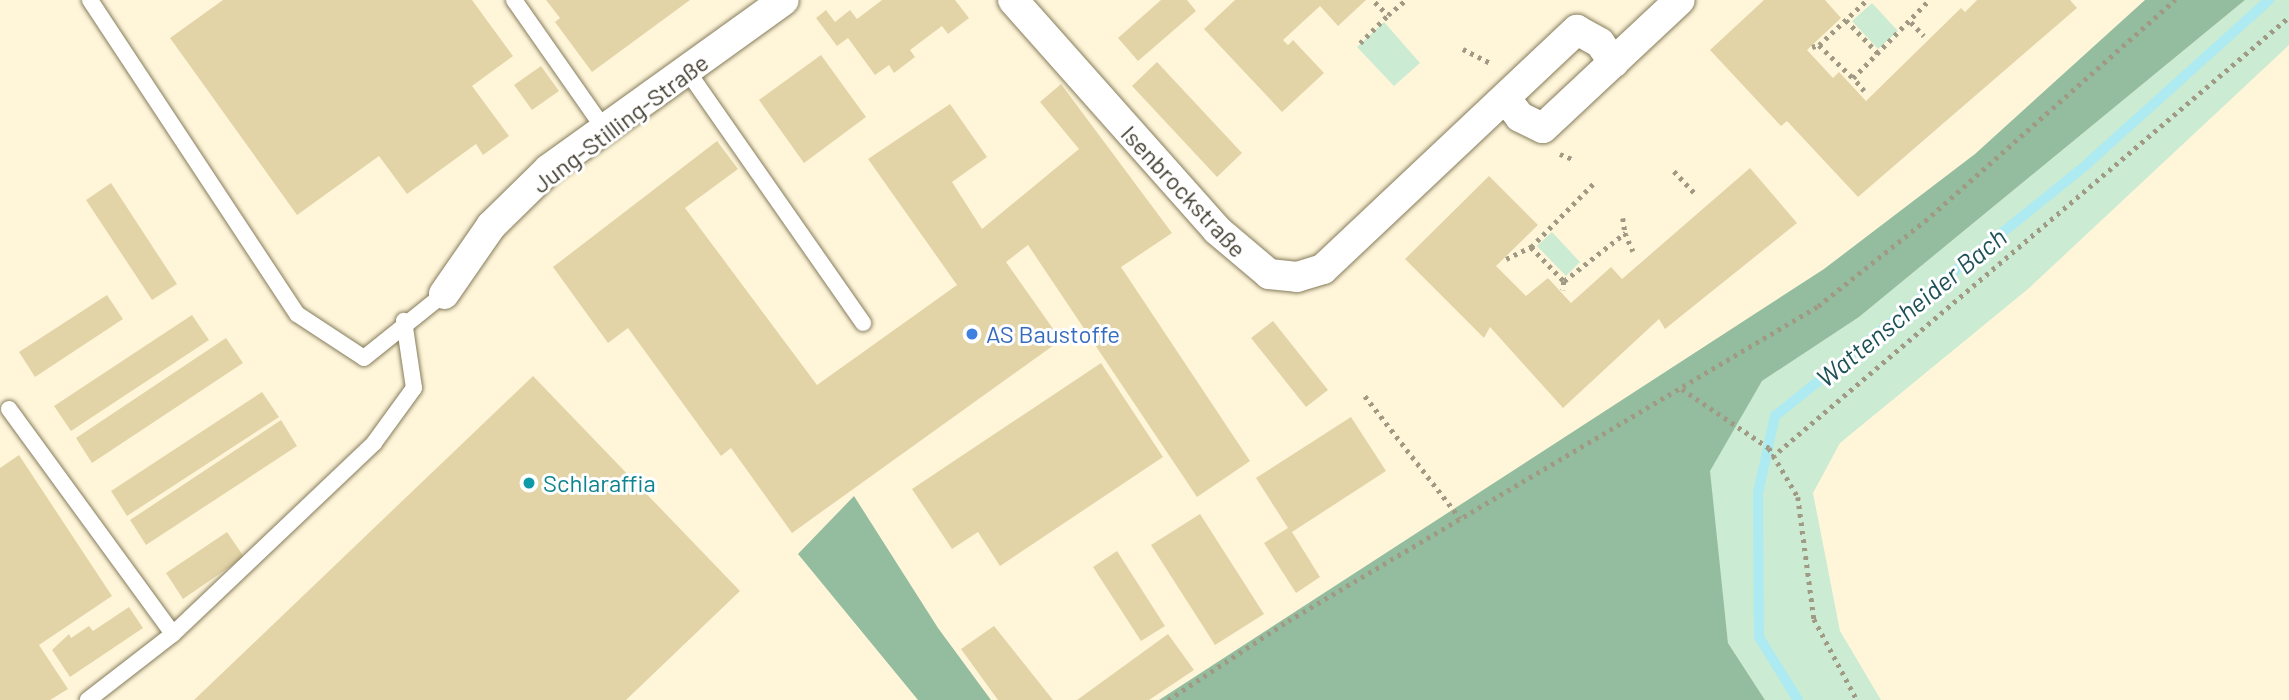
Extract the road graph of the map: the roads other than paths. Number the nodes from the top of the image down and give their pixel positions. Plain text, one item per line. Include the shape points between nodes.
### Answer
1 (90, 0) edge
2 (514, 0) edge
3 (785, 0) edge
4 (1013, 0) edge
5 (1680, 0) edge
6 (1614, 63) junction
7 (688, 72) junction
8 (1506, 99) junction
9 (605, 130) junction
10 (444, 294) joint
11 (404, 321) junction
12 (863, 323) dead end
13 (3, 408) edge
14 (173, 634) junction
15 (88, 700) edge

1 - 11 lane via 297,314 364,358
2 - 9 lane
3 - 7 street, Jung-Stilling-Straße
4 - 8 street, Isenbrockstraße via 1217,230 1269,274 1297,277 1323,269
5 - 6 street
6 - 8 street via 1544,128 1520,117
6 - 8 street, Isenbrockstraße via 1600,43 1577,30
7 - 9 street, Jung-Stilling-Straße
7 - 12 lane
9 - 10 street, Jung-Stilling-Straße via 549,169 491,226
10 - 11 lane
11 - 14 lane via 414,388 374,443
13 - 14 lane
14 - 15 lane

